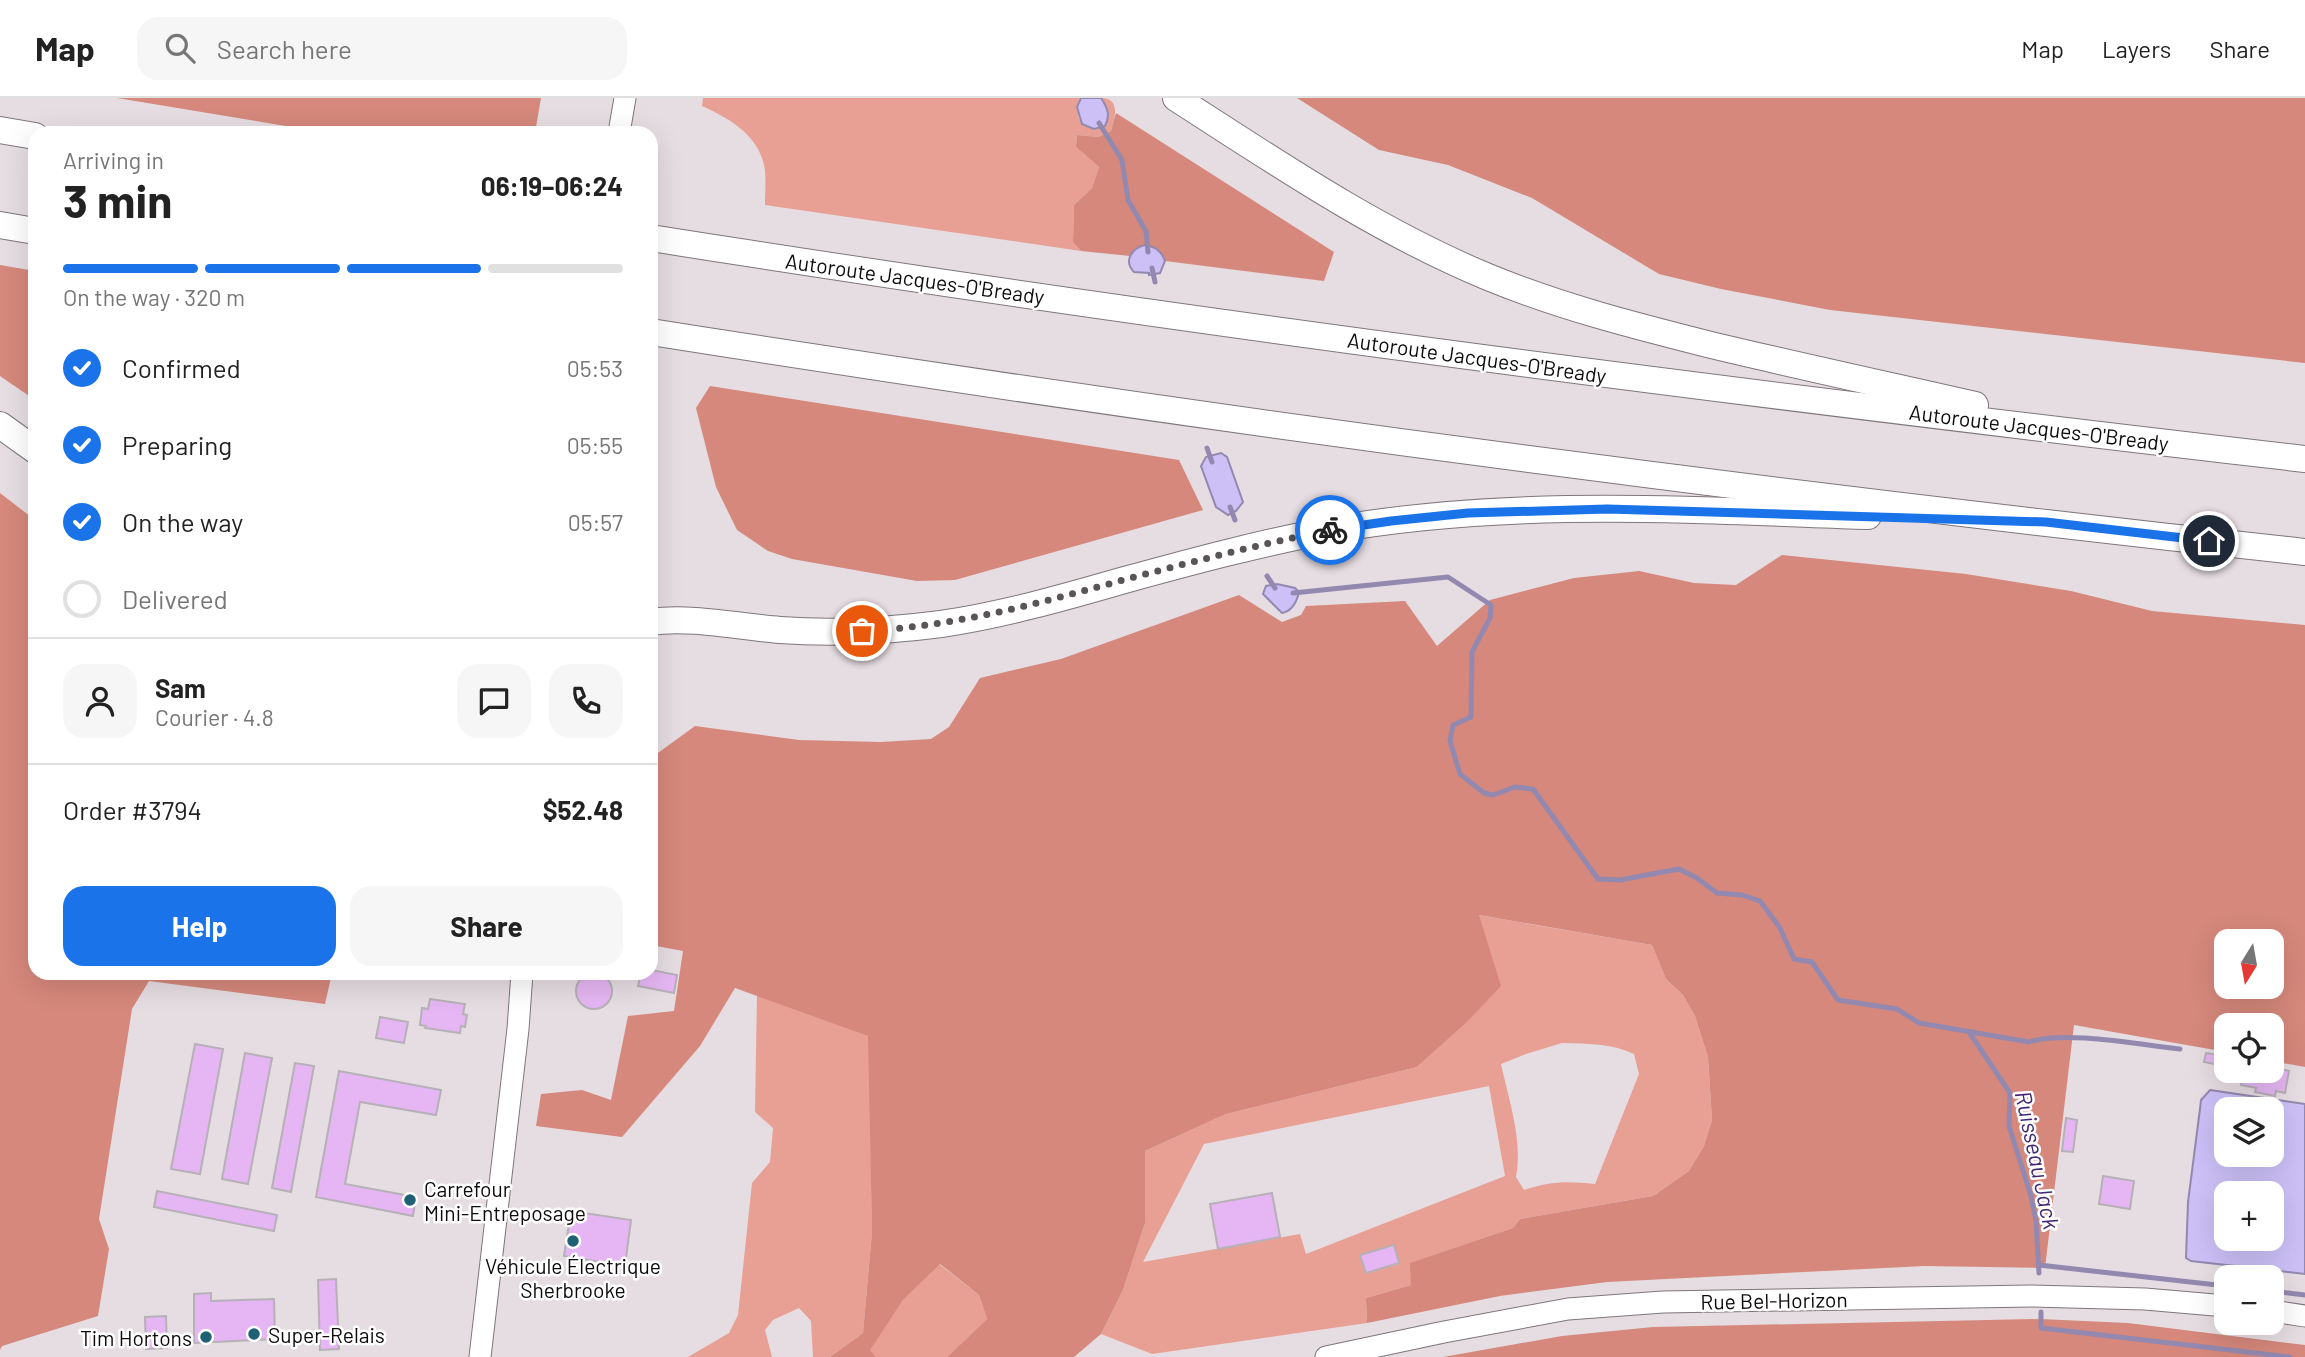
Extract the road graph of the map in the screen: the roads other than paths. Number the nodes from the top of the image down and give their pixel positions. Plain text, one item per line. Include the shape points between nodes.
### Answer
1 (623, 98) edge
2 (1176, 98) edge
3 (620, 126) edge
4 (0, 130) edge
5 (28, 135) edge
6 (0, 225) edge
7 (28, 230) edge
8 (658, 239) edge
9 (658, 333) edge
10 (0, 425) edge
11 (2124, 438) junction
12 (28, 445) edge
13 (2305, 459) edge
14 (2046, 522) junction
15 (2305, 552) edge
16 (658, 621) edge
17 (523, 980) edge
18 (2214, 1305) edge
19 (2284, 1313) edge
20 (2305, 1316) edge
21 (480, 1357) edge
22 (1326, 1357) edge

1 - 3 street
2 - 11 highway via 1374,221 1441,256 1533,294 1777,361
4 - 5 highway
6 - 7 highway
8 - 11 highway, Autoroute Jacques-O'Bready via 1452,354
9 - 14 highway via 1339,433
10 - 12 highway
11 - 13 highway, Autoroute Jacques-O'Bready
14 - 15 highway
14 - 16 highway via 1598,509 1468,513 1292,538 1007,611 917,627 811,632
17 - 21 street
18 - 22 street, Rue Bel-Horizon via 2031,1296 1676,1301 1568,1309
19 - 20 street

